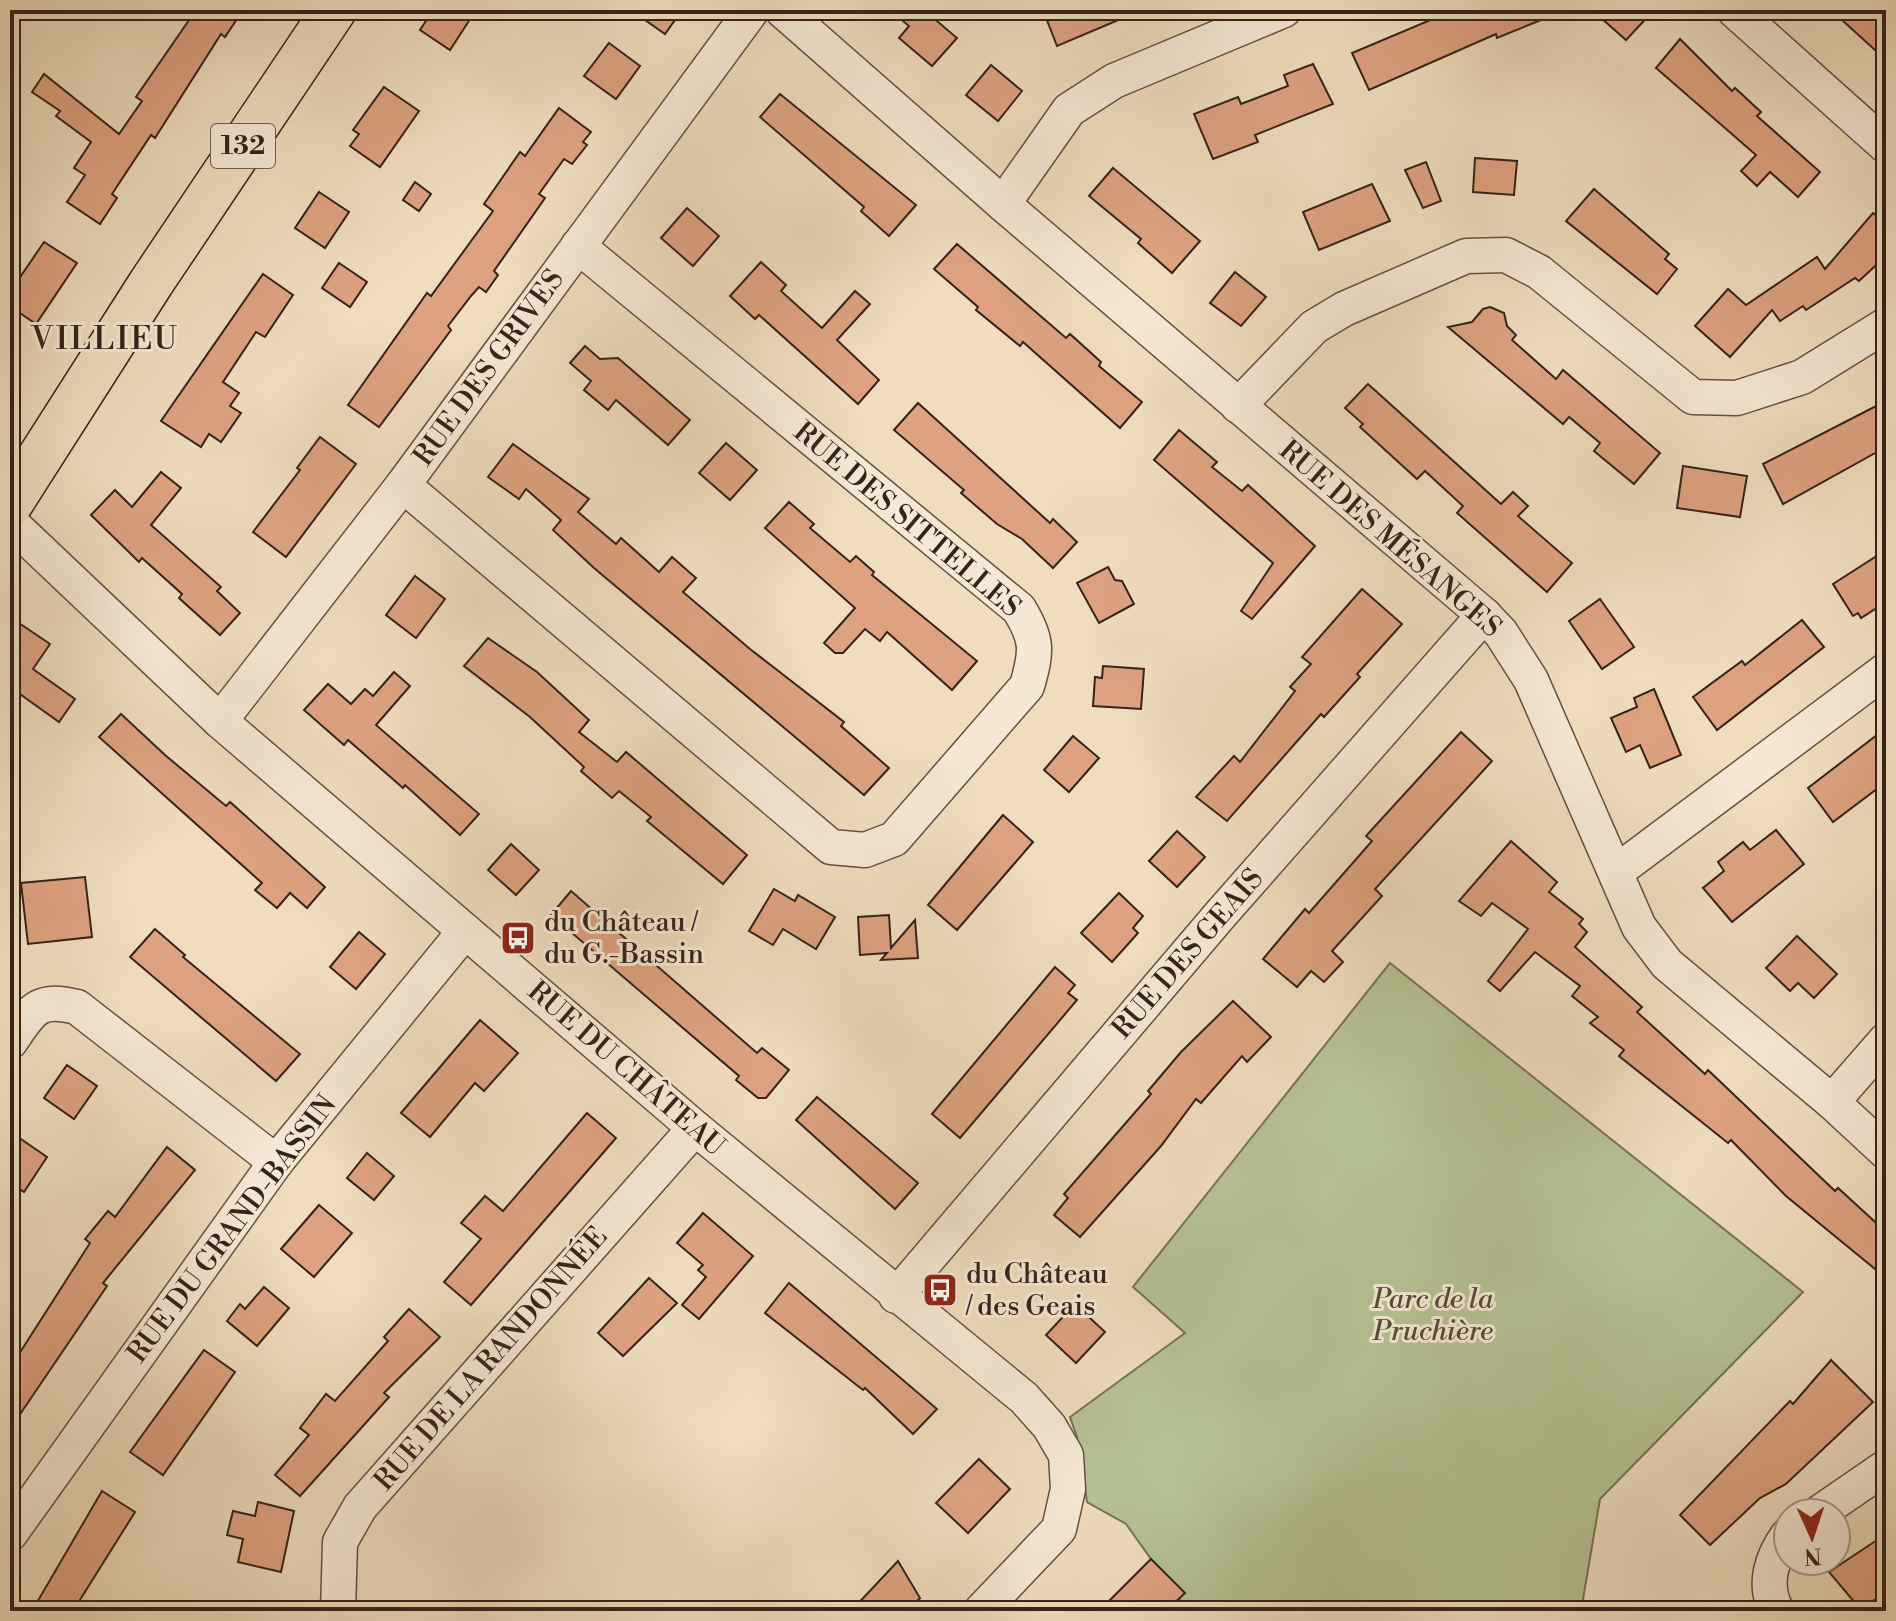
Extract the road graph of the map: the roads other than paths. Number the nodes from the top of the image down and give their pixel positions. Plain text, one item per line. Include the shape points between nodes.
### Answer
1 (334, 10) edge
2 (752, 10) edge
3 (782, 10) edge
4 (1284, 10) edge
5 (1734, 10) edge
6 (1886, 146) edge
7 (1003, 204) junction
8 (578, 246) junction
9 (1886, 325) edge
10 (1238, 406) junction
11 (403, 485) junction
12 (10, 504) edge
13 (10, 522) edge
14 (1484, 615) junction
15 (1886, 670) edge
16 (220, 721) junction
17 (1616, 872) junction
18 (465, 931) junction
19 (1886, 1040) edge
20 (10, 1042) edge
21 (1832, 1102) junction
22 (695, 1128) junction
23 (1886, 1152) edge
24 (276, 1162) junction
25 (896, 1296) junction
26 (1886, 1467) edge
27 (1842, 1497) edge
28 (10, 1534) edge
29 (1772, 1563) edge
30 (338, 1611) edge
31 (981, 1611) edge
32 (1777, 1611) edge

1 - 12 main road, 132
2 - 8 street, RUE DES GRIVES
3 - 7 street, RUE DES MÉSANGES
4 - 7 street via 1114,81 1069,110
5 - 6 street
7 - 10 street, RUE DES MÉSANGES
8 - 11 street, RUE DES GRIVES
8 - 11 street, RUE DES SITTELLES via 1019,609 1034,634 1035,660 1027,686 894,839 865,850 831,847
9 - 10 street via 1802,377 1737,398 1693,397 1539,272 1506,255 1466,256 1314,327
10 - 14 street, RUE DES MÉSANGES
11 - 16 street, RUE DES GRIVES
13 - 16 street, RUE DU CHÂTEAU
14 - 17 street, RUE DES MÉSANGES via 1531,680
14 - 25 street, RUE DES GEAIS
15 - 17 street
16 - 18 street, RUE DU CHÂTEAU
17 - 21 street, RUE DES MÉSANGES via 1639,927 1667,964
18 - 22 street, RUE DU CHÂTEAU
18 - 24 street, RUE DU GRAND-BASSIN
19 - 21 street
20 - 24 street via 31,1011 52,1001 77,1007
21 - 23 street, RUE DES MÉSANGES
22 - 25 street, RUE DU CHÂTEAU
22 - 30 street, RUE DE LA RANDONNÉE via 360,1507 340,1542
24 - 28 street, RUE DU GRAND-BASSIN
25 - 31 street, RUE DU CHÂTEAU via 1024,1398 1066,1455 1068,1489 1059,1529
26 - 27 street
29 - 32 street via 1770,1599

